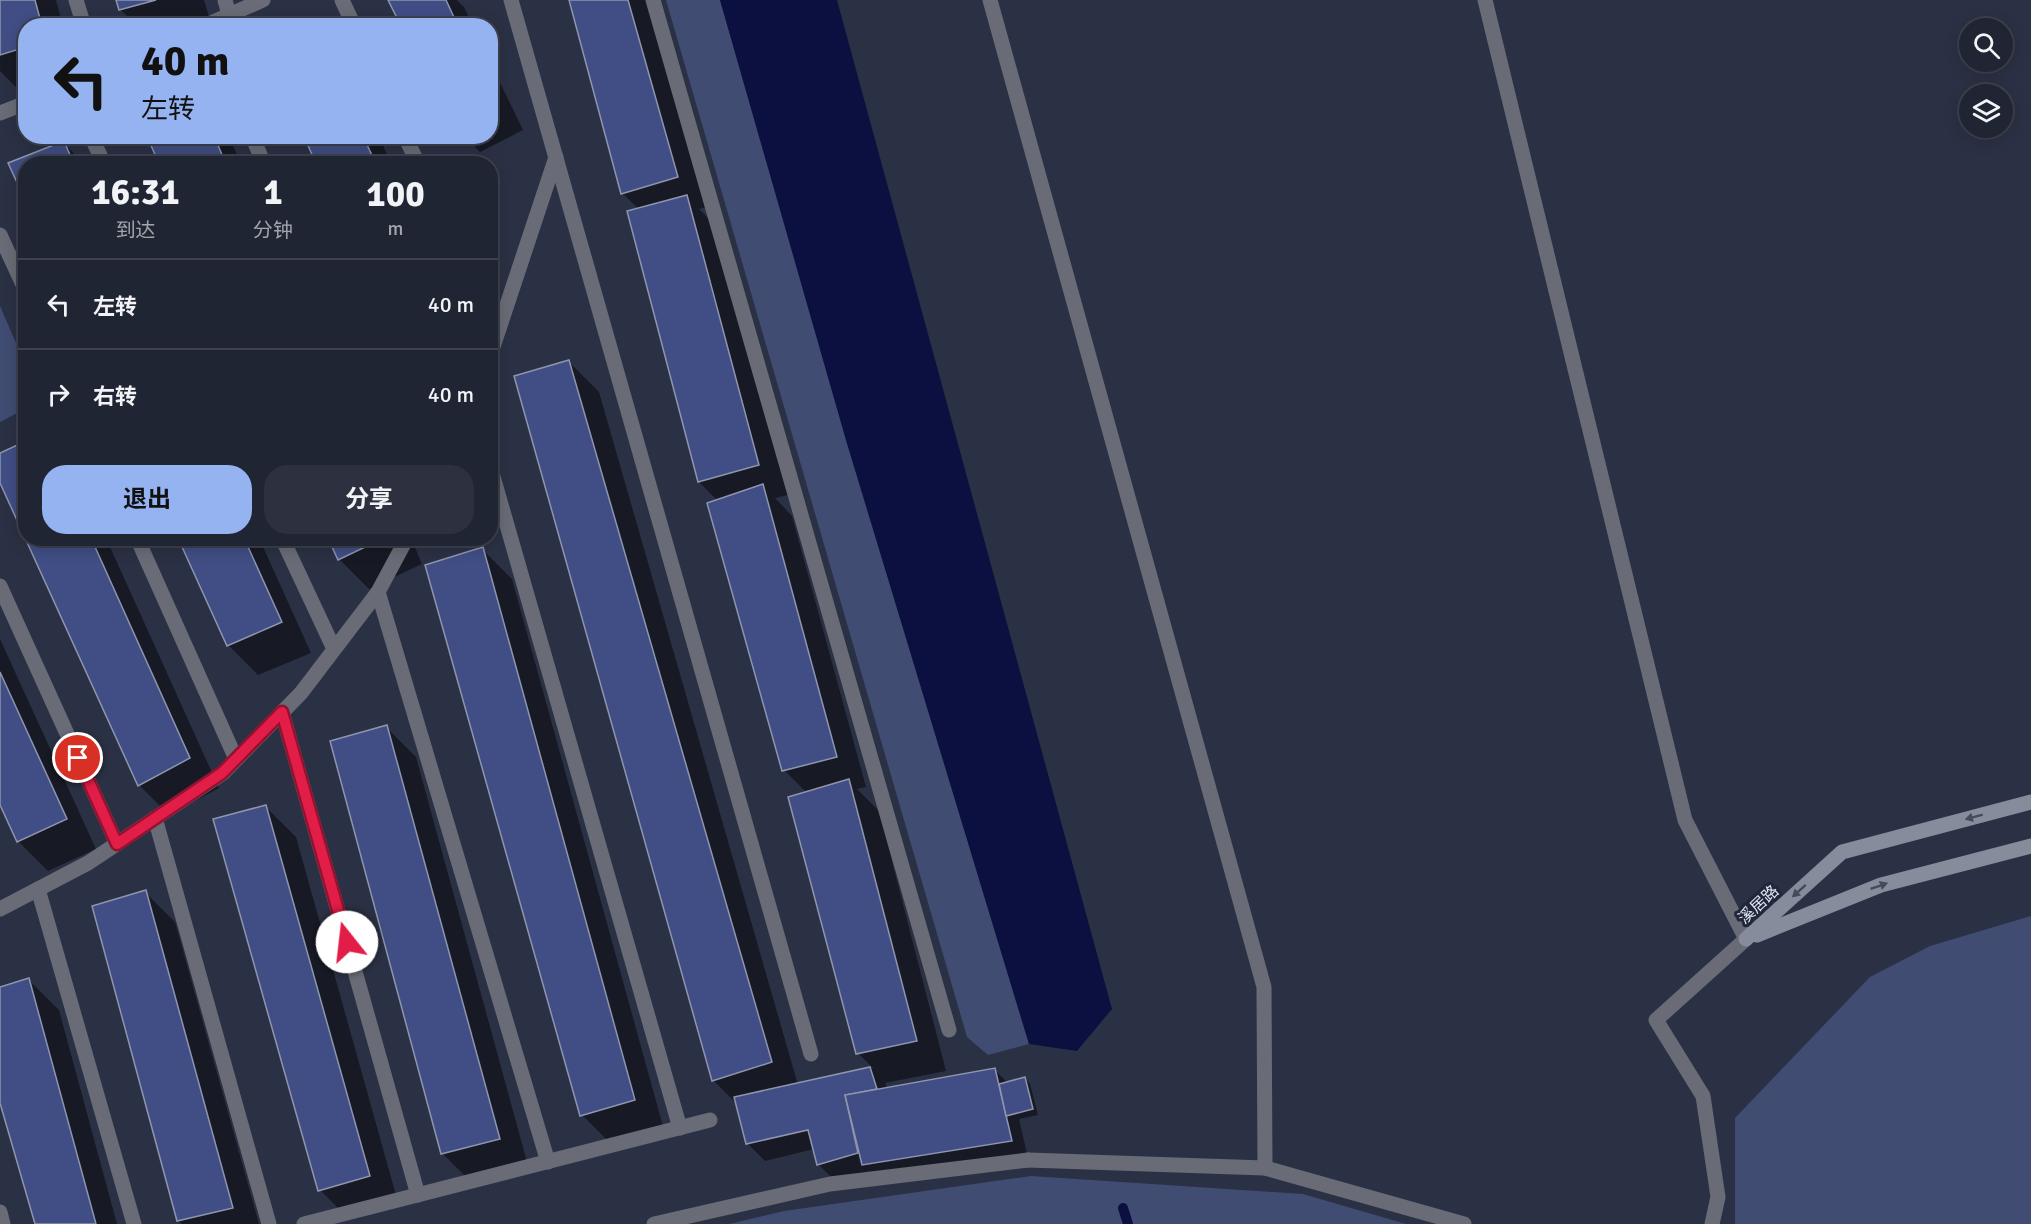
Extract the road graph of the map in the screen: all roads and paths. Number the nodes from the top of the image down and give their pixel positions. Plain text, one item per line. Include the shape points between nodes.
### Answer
1 (76, 0) edge
2 (262, 0) edge
3 (342, 0) edge
4 (511, 0) edge
5 (653, 0) edge
6 (990, 0) edge
7 (1485, 0) edge
8 (227, 7) edge
9 (82, 18) edge
10 (214, 18) edge
11 (350, 18) edge
12 (18, 106) edge
13 (0, 113) edge
14 (556, 157) junction
15 (0, 235) edge
16 (18, 274) edge
17 (498, 337) edge
18 (498, 494) edge
19 (141, 546) edge
20 (286, 546) edge
21 (403, 546) edge
22 (0, 586) edge
23 (378, 592) junction
24 (334, 648) junction
25 (282, 712) junction
26 (236, 759) junction
27 (2031, 802) edge
28 (155, 818) junction
29 (117, 844) junction
30 (2031, 846) edge
31 (38, 890) junction
32 (0, 909) edge
33 (1746, 939) junction
34 (949, 1030) dead end
35 (811, 1054) dead end
36 (710, 1120) dead end
37 (680, 1128) junction
38 (548, 1162) junction
39 (1265, 1168) junction
40 (418, 1195) junction
41 (0, 1212) edge
42 (3, 1224) edge
43 (134, 1224) edge
44 (269, 1224) edge
45 (303, 1224) edge
46 (654, 1224) edge
47 (1464, 1224) edge
48 (1712, 1224) edge

1 - 9 street
2 - 8 street
3 - 11 street
4 - 14 street
5 - 34 street
6 - 39 street via 1264,987
7 - 33 street via 1685,820
8 - 10 street
12 - 13 street
14 - 17 street
14 - 35 street
15 - 16 street
18 - 37 street
19 - 26 street
20 - 24 street
21 - 23 street
22 - 29 street
23 - 24 street
23 - 38 street
24 - 25 street
25 - 26 street
25 - 40 street
26 - 28 street via 222,773
27 -> 33 street, 溪居路 via 1842,852
28 - 29 street
28 - 44 street
29 - 31 street
33 -> 30 street, 溪居路 via 1881,885
31 - 32 street
31 - 43 street
33 - 48 street via 1656,1020 1703,1096 1718,1197
36 - 37 street
37 - 38 street
38 - 40 street
39 - 46 street via 1028,1160 830,1184
39 - 47 street
40 - 45 street
41 - 42 street

